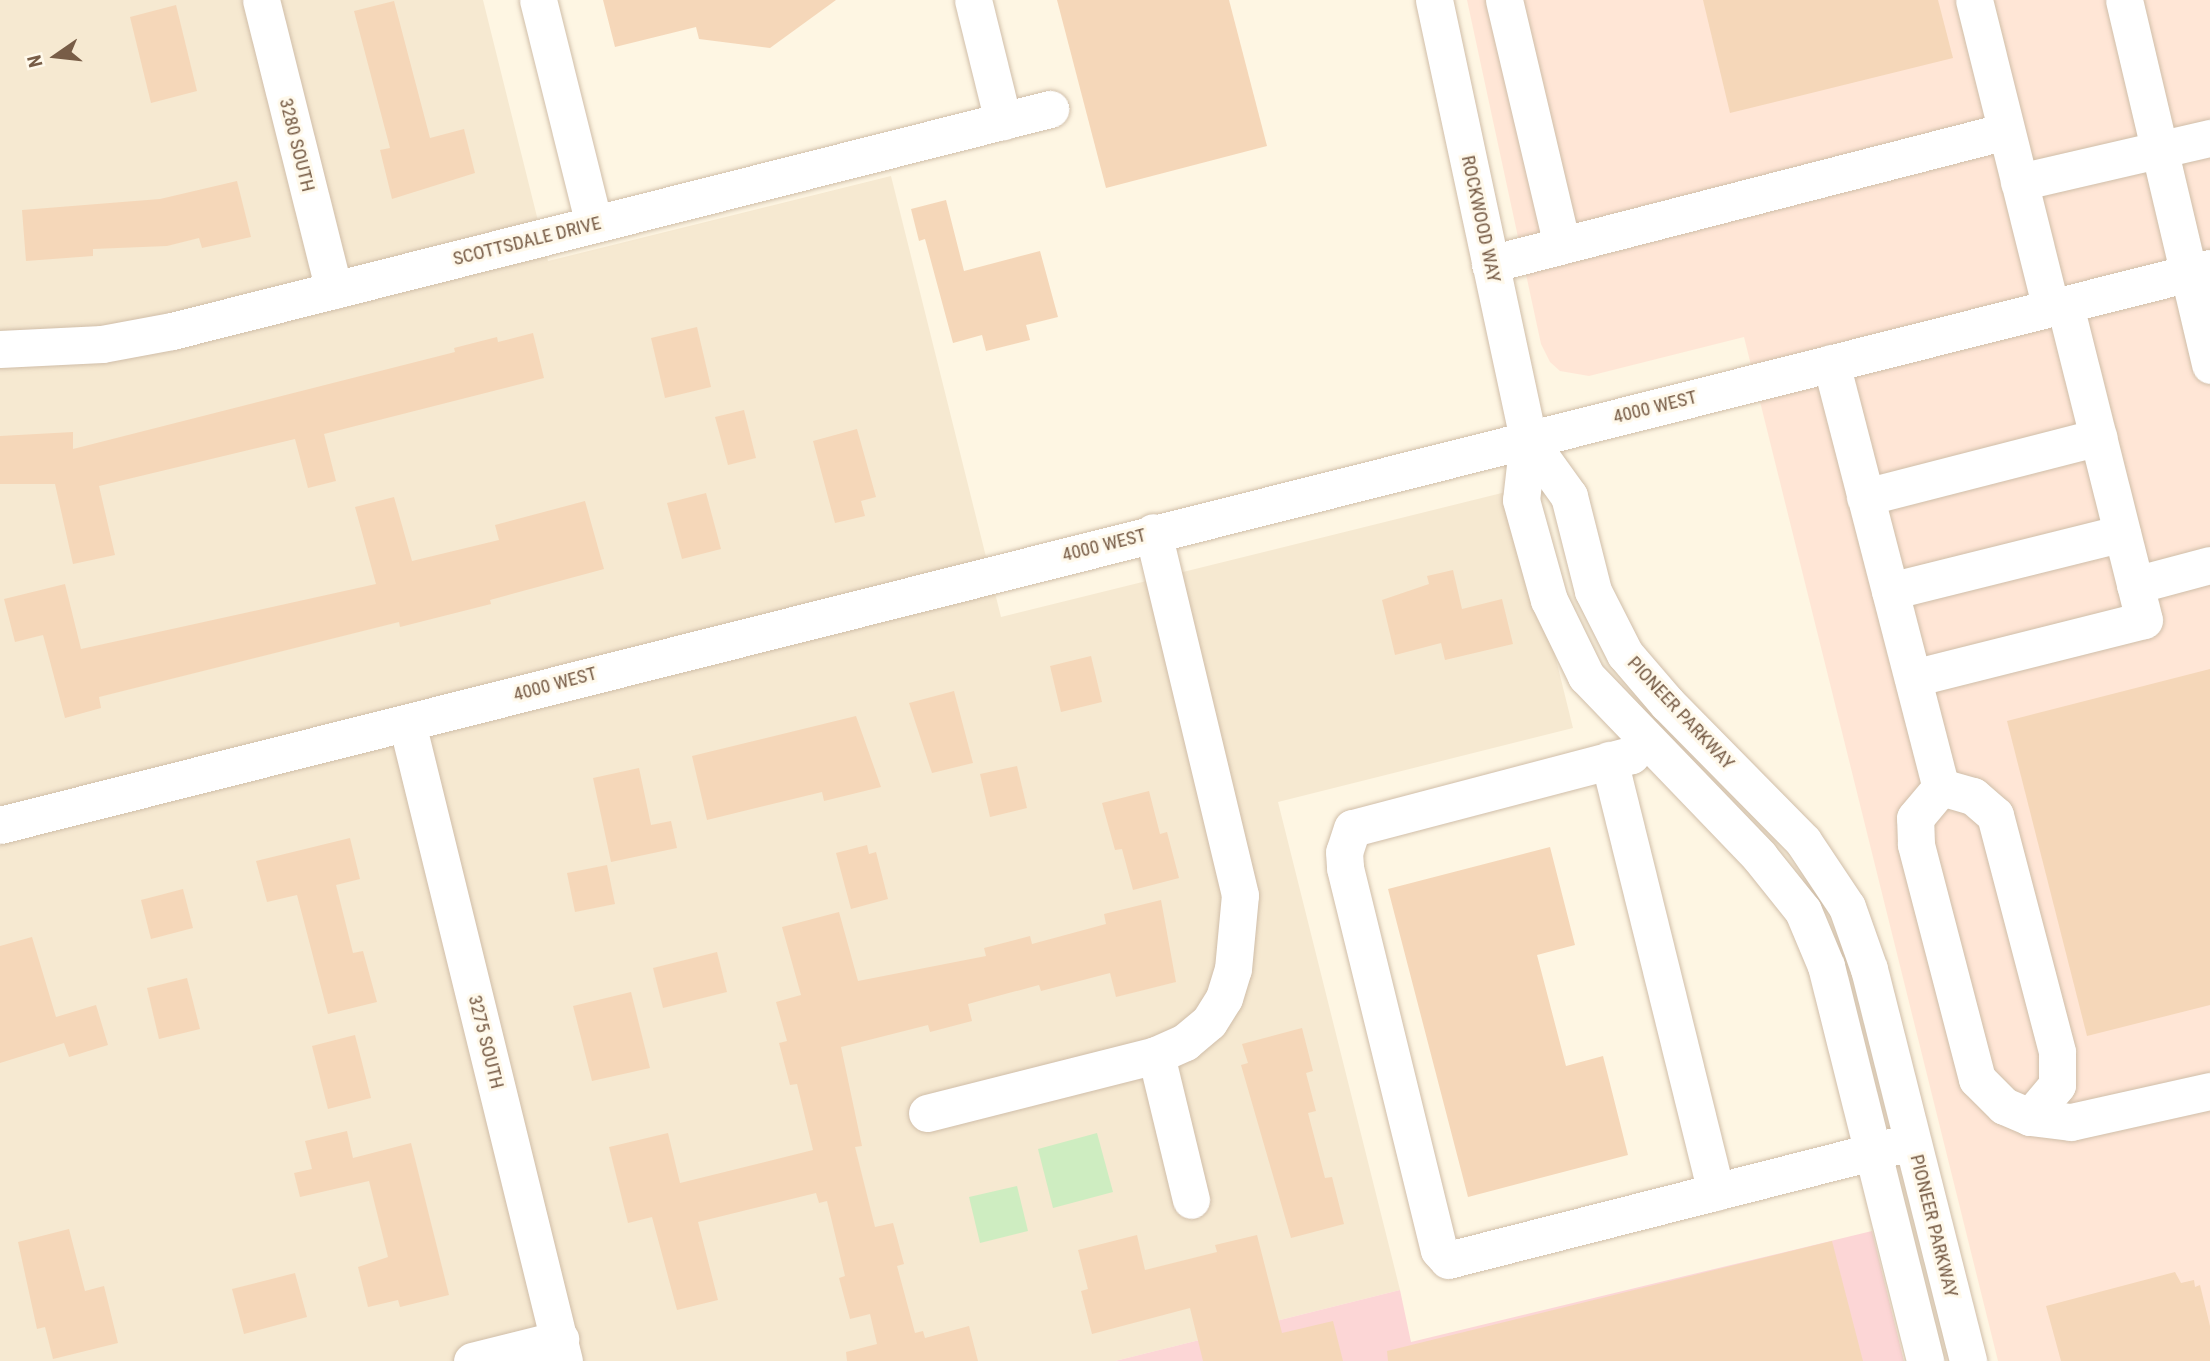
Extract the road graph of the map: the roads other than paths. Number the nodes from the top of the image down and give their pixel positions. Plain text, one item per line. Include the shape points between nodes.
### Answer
1 (261, 0) edge
2 (538, 0) edge
3 (973, 0) edge
4 (1434, 0) edge
5 (1504, 0) edge
6 (1974, 0) edge
7 (2124, 0) edge
8 (1050, 109) dead end
9 (1003, 121) junction
10 (2006, 131) junction
11 (2210, 138) edge
12 (2158, 150) junction
13 (2019, 182) junction
14 (594, 224) junction
15 (1562, 246) junction
16 (1490, 264) junction
17 (2200, 271) edge
18 (334, 290) junction
19 (2058, 306) junction
20 (0, 349) edge
21 (1831, 363) junction
22 (2210, 365) edge
23 (2098, 437) junction
24 (1528, 439) junction
25 (1865, 497) junction
26 (1153, 532) junction
27 (2122, 533) junction
28 (2210, 565) edge
29 (2135, 585) junction
30 (1890, 590) junction
31 (1913, 678) junction
32 (407, 723) junction
33 (1645, 740) junction
34 (1609, 760) junction
35 (1941, 787) junction
36 (0, 825) edge
37 (1156, 1055) junction
38 (2210, 1091) edge
39 (928, 1113) dead end
40 (2030, 1117) junction
41 (1913, 1142) junction
42 (1872, 1152) junction
43 (1716, 1192) junction
44 (1191, 1200) dead end
45 (562, 1350) edge
46 (472, 1361) edge
47 (1925, 1361) edge
48 (1968, 1361) edge

1 - 18 street, 3280 SOUTH
2 - 14 street
3 - 9 street
4 - 16 street, ROCKWOOD WAY
5 - 15 street
6 - 10 street
7 - 12 street
8 - 9 street, SCOTTSDALE DRIVE
9 - 14 street, SCOTTSDALE DRIVE
10 - 13 street
10 - 15 street
11 - 12 street
12 - 13 street
12 - 17 street
13 - 19 street
14 - 18 street, SCOTTSDALE DRIVE
15 - 16 street
16 - 24 street, ROCKWOOD WAY
17 - 19 street, 4000 WEST
17 - 22 street
18 - 20 street, SCOTTSDALE DRIVE via 138,339
19 - 21 street, 4000 WEST
19 - 23 street
21 - 24 street, 4000 WEST
21 - 25 street
23 - 25 street
23 - 27 street
24 - 26 street, 4000 WEST
24 - 33 street via 1521,500 1553,611 1586,676
24 - 41 street, PIONEER PARKWAY via 1569,496 1594,591 1625,654 1803,841 1847,907 1870,969
25 - 30 street
26 - 32 street, 4000 WEST
26 - 37 street via 1240,895 1233,969 1224,998 1209,1022 1185,1042
27 - 29 street
27 - 30 street
28 - 29 street
29 - 31 street via 2144,620
30 - 31 street
31 - 35 street
32 - 36 street, 4000 WEST
32 - 45 street, 3275 SOUTH
33 - 34 street via 1631,755
33 - 42 street via 1759,856 1802,911 1826,966
34 - 43 street
34 - 43 street via 1352,828 1344,852 1345,868 1411,1136 1440,1250 1448,1260
35 - 40 street via 1915,818 1916,844 1977,1079 2004,1106
35 - 40 street via 1973,796 1995,815 2057,1052 2057,1085
37 - 39 street
37 - 44 street
38 - 40 street via 2071,1122
41 - 42 street
41 - 48 street, PIONEER PARKWAY
42 - 43 street
42 - 47 street
45 - 46 street

